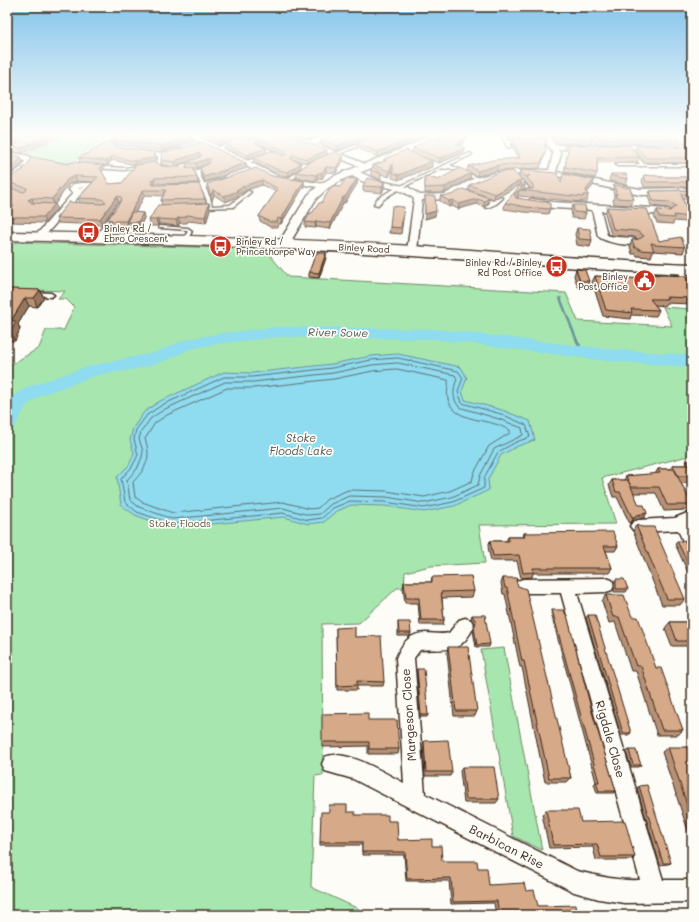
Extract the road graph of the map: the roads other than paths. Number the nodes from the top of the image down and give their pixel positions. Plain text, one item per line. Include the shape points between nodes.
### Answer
1 (199, 178) edge
2 (232, 178) edge
3 (277, 178) edge
4 (291, 178) edge
5 (340, 178) edge
6 (363, 178) edge
7 (419, 178) edge
8 (476, 178) edge
9 (486, 178) edge
10 (518, 178) edge
11 (575, 178) edge
12 (480, 180) junction
13 (287, 181) junction
14 (202, 186) junction
15 (324, 186) junction
16 (172, 187) edge
17 (401, 187) junction
18 (692, 191) edge
19 (78, 192) dead end
20 (249, 192) dead end
21 (640, 192) junction
22 (474, 196) edge
23 (524, 197) joint
24 (418, 198) junction
25 (501, 198) edge
26 (494, 203) junction
27 (376, 204) dead end
28 (195, 207) edge
29 (210, 207) junction
30 (487, 207) dead end
31 (596, 207) junction
32 (116, 209) edge
33 (646, 211) junction
34 (668, 212) edge
35 (161, 228) dead end
36 (7, 232) edge
37 (7, 236) edge
38 (38, 236) junction
39 (97, 238) junction
40 (185, 240) junction
41 (635, 242) edge
42 (284, 244) junction
43 (412, 251) junction
44 (686, 269) edge
45 (692, 291) edge
46 (25, 294) edge
47 (51, 295) dead end
48 (687, 520) edge
49 (638, 526) edge
50 (692, 543) edge
51 (606, 585) dead end
52 (523, 586) edge
53 (566, 586) junction
54 (465, 626) dead end
55 (332, 764) dead end
56 (415, 799) junction
57 (692, 891) edge
58 (655, 892) junction

1 - 14 lane
2 - 14 street
3 - 13 street
4 - 13 lane
5 - 15 street
6 - 17 street
7 - 17 lane
8 - 12 lane
9 - 12 street
10 - 23 lane via 533,192
11 - 21 street
12 - 24 street via 463,192 447,197
13 - 15 street
14 - 16 street
14 - 29 lane
15 - 42 street via 312,198
17 - 24 street via 413,192
17 - 27 lane via 382,197
18 - 21 street
19 - 38 street
20 - 29 lane via 231,206
21 - 33 street
22 - 26 lane
23 - 31 street via 553,205
24 - 43 street
25 - 26 lane
26 - 30 lane
28 - 29 lane
31 - 33 street
31 - 41 street via 601,233 605,238 620,246
32 - 39 lane
33 - 34 street
35 - 40 lane via 188,229 190,231
36 - 38 main road, Binley Road
37 - 38 main road, Binley Road
38 - 39 main road, Binley Road
39 - 40 main road, Binley Road
40 - 42 main road, Binley Road
42 - 43 main road, Binley Road
43 - 44 main road, Binley Road
44 - 45 lane
46 - 47 lane
48 - 49 street
48 - 50 street
51 - 53 street
52 - 53 street
53 - 58 street, Rigdale Close
54 - 56 street, Margeson Close via 457,638 452,640 414,643 405,658
55 - 56 street, Barbican Rise via 355,769
56 - 58 street, Barbican Rise via 574,881 624,892
57 - 58 street, Barbican Rise

